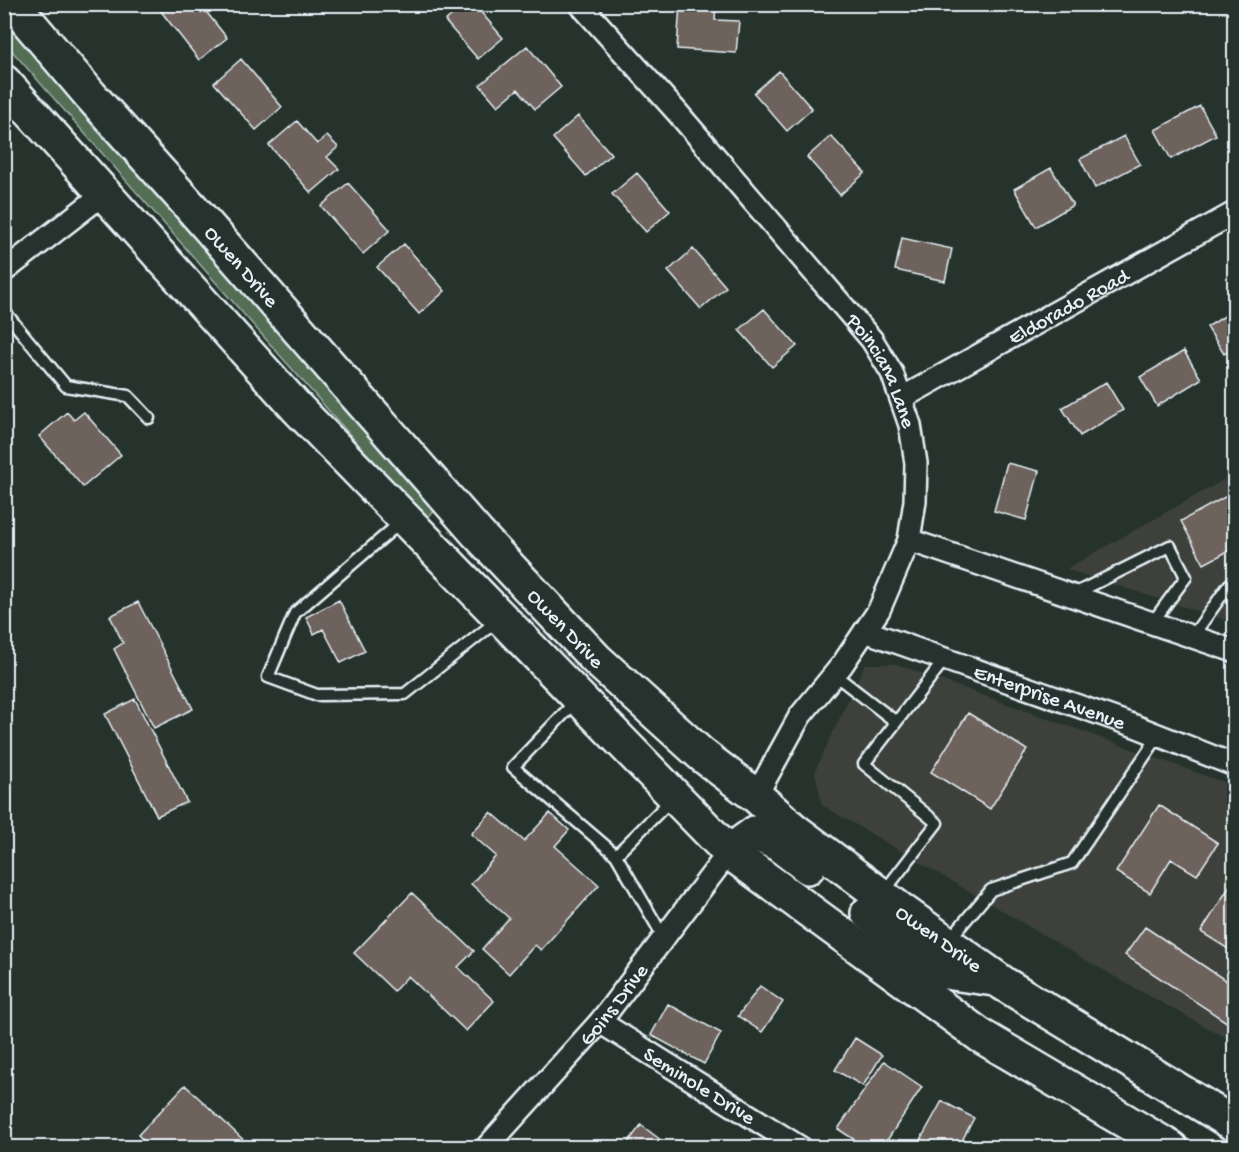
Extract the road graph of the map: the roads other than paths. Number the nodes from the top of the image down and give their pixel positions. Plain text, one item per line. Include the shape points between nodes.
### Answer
1 (13, 4) edge
2 (580, 4) edge
3 (4, 82) edge
4 (106, 192) junction
5 (1234, 213) edge
6 (4, 271) edge
7 (4, 311) edge
8 (902, 398) junction
9 (148, 418) dead end
10 (405, 519) junction
11 (909, 540) junction
12 (1234, 582) edge
13 (1071, 596) junction
14 (501, 618) junction
15 (1152, 623) junction
16 (865, 631) junction
17 (1192, 637) junction
18 (525, 642) junction
19 (1234, 651) edge
20 (945, 659) junction
21 (835, 675) junction
22 (579, 698) junction
23 (896, 722) junction
24 (1159, 735) junction
25 (1234, 765) edge
26 (675, 796) junction
27 (756, 796) junction
28 (729, 852) junction
29 (616, 855) junction
30 (881, 895) junction
31 (664, 938) junction
32 (947, 943) junction
33 (998, 980) junction
34 (600, 1022) junction
35 (1234, 1124) edge
36 (486, 1148) edge
37 (801, 1148) edge
38 (1171, 1148) edge

1 - 27 highway, Owen Drive via 525,584 597,660 702,755
2 - 8 street, Poinciana Lane via 872,340
3 - 4 highway, Owen Drive
4 - 6 street
4 - 10 highway, Owen Drive via 297,408
5 - 8 street, Eldorado Road
7 - 9 lane via 66,386 128,396
8 - 11 street, Poinciana Lane via 916,463
10 - 14 highway, Owen Drive
10 - 14 lane via 295,613 268,677 317,695 405,694
11 - 13 street
11 - 16 street, Poinciana Lane via 879,610
12 - 17 lane
13 - 15 street
13 - 15 lane via 1170,546 1185,577
14 - 18 highway, Owen Drive
15 - 17 street
16 - 20 street, Enterprise Avenue
16 - 21 street, Poinciana Lane
17 - 19 street
18 - 22 highway, Owen Drive
18 - 27 highway via 558,647 643,734 707,788 731,802
20 - 23 lane
20 - 24 street, Enterprise Avenue
21 - 23 lane
21 - 27 street, Poinciana Lane via 800,716
22 - 26 highway, Owen Drive
22 - 29 lane via 513,766
23 - 30 lane via 864,764 937,824
24 - 25 street, Enterprise Avenue
24 - 32 lane via 1072,863 991,890
26 - 28 highway, Owen Drive
26 - 29 lane
27 - 30 highway, Owen Drive via 794,830
28 - 31 street, Goins Drive
28 - 33 highway via 755,833 778,844 945,972
28 - 38 highway, Owen Drive via 981,1036
29 - 31 lane
30 - 32 highway, Owen Drive
31 - 34 street, Goins Drive
32 - 33 highway, Owen Drive
33 - 35 highway, Owen Drive
34 - 36 street, Goins Drive
34 - 37 street, Seminole Drive

